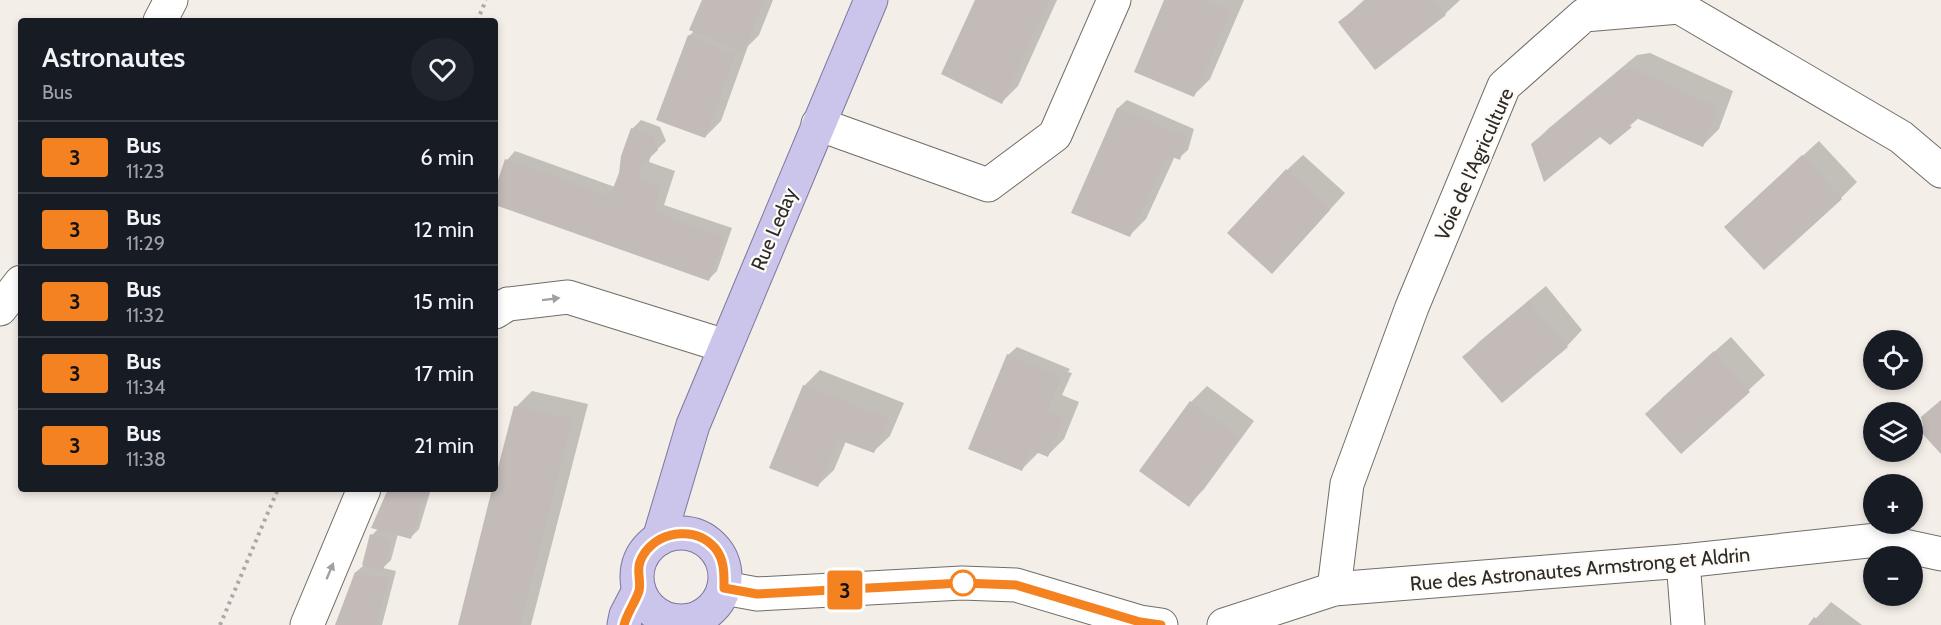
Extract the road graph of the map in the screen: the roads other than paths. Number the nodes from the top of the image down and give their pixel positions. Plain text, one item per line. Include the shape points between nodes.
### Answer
1 (171, 0) edge
2 (870, 0) edge
3 (1114, 0) edge
4 (162, 18) edge
5 (818, 124) junction
6 (1941, 171) edge
7 (18, 286) edge
8 (0, 309) edge
9 (498, 310) edge
10 (725, 346) junction
11 (684, 459) junction
12 (363, 492) edge
13 (698, 536) junction
14 (659, 539) junction
15 (1941, 554) edge
16 (1683, 561) junction
17 (724, 588) junction
18 (1334, 589) junction
19 (639, 590) junction
20 (658, 621) edge
21 (307, 625) edge
22 (624, 625) edge
23 (1161, 625) edge
24 (1224, 625) edge
25 (1688, 625) edge

1 - 4 street
2 - 5 main road, Rue Leday
3 - 5 street via 1055,135 988,185
5 - 10 main road, Rue Leday
6 - 18 street, Voie de l'Agriculture via 1901,137 1679,7 1584,15 1504,86 1412,307 1347,484
7 - 8 street
9 -> 10 street via 507,304 568,297
10 - 11 main road, Rue Leday via 693,425
11 - 13 main road, Rue Leday via 689,507
11 - 14 main road, Rue Leday
21 -> 12 street
13 - 14 main road via 677,533
13 - 17 main road via 716,549 724,567
14 - 19 main road via 645,552 637,570
15 - 16 street, Rue des Astronautes Armstrong et Aldrin via 1877,540
16 - 18 street, Rue des Astronautes Armstrong et Aldrin
16 - 25 street
17 - 20 main road via 716,605 700,616
17 - 23 street via 757,594 962,583 1016,585
18 - 24 street, Rue des Astronautes Armstrong et Aldrin
19 - 20 main road
19 - 22 main road

